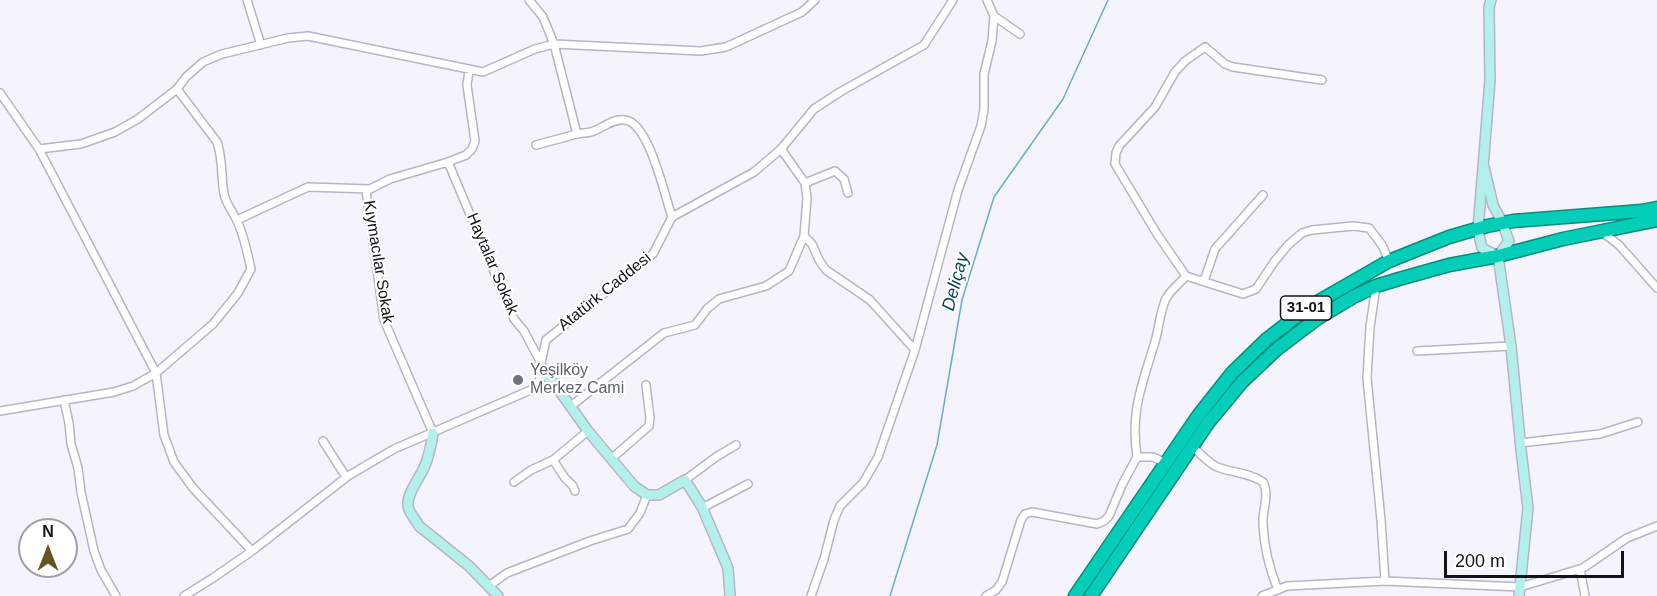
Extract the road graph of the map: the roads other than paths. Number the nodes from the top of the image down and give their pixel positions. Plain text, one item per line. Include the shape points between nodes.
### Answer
1 (247, 0) edge
2 (529, 0) edge
3 (816, 0) edge
4 (953, 0) edge
5 (987, 0) edge
6 (1491, 0) edge
7 (994, 16) junction
8 (1020, 34) dead end
9 (554, 44) junction
10 (261, 45) junction
11 (469, 71) junction
12 (1322, 80) dead end
13 (177, 89) junction
14 (0, 93) edge
15 (577, 134) junction
16 (536, 145) dead end
17 (39, 149) junction
18 (782, 149) junction
19 (448, 162) junction
20 (1484, 167) junction
21 (805, 183) junction
22 (366, 190) junction
23 (848, 193) dead end
24 (1263, 195) dead end
25 (1657, 208) edge
26 (672, 217) junction
27 (237, 220) junction
28 (1657, 220) edge
29 (1502, 222) junction
30 (1478, 230) junction
31 (1601, 231) junction
32 (804, 236) junction
33 (1498, 256) junction
34 (1389, 261) junction
35 (1186, 276) junction
36 (1204, 281) junction
37 (1376, 286) junction
38 (1657, 288) edge
39 (1511, 346) junction
40 (915, 350) junction
41 (1417, 351) dead end
42 (543, 368) junction
43 (156, 373) junction
44 (646, 385) dead end
45 (64, 400) junction
46 (571, 406) junction
47 (0, 411) edge
48 (1638, 422) dead end
49 (588, 431) junction
50 (433, 433) junction
51 (323, 441) dead end
52 (1520, 443) junction
53 (736, 445) dead end
54 (1192, 446) junction
55 (1137, 458) junction
56 (611, 459) junction
57 (553, 460) junction
58 (1166, 463) junction
59 (346, 477) junction
60 (685, 480) junction
61 (514, 482) dead end
62 (748, 484) dead end
63 (575, 491) dead end
64 (646, 495) junction
65 (702, 508) junction
66 (1657, 526) edge
67 (252, 551) junction
68 (1580, 569) junction
69 (1385, 581) junction
70 (489, 586) junction
71 (1278, 590) junction
72 (1520, 591) edge
73 (116, 596) edge
74 (184, 596) edge
75 (498, 596) edge
76 (730, 596) edge
77 (812, 596) edge
78 (987, 596) edge
79 (1075, 596) edge
80 (1091, 596) edge
81 (1262, 596) edge
82 (1585, 596) edge

1 - 10 street
2 - 9 street via 543,17
3 - 9 street via 802,12 726,47 701,51
4 - 18 street via 924,45 814,109
5 - 7 street
6 - 20 street
7 - 8 street
7 - 40 street via 984,74 981,126 958,190
9 - 11 street via 483,72
9 - 15 street
10 - 11 street via 308,36
10 - 13 street via 203,62
11 - 19 street via 467,85 475,141 466,155
12 - 35 street via 1233,67 1205,47 1175,72 1155,107 1119,146 1115,164
13 - 17 street via 115,132 81,144
13 - 27 street via 218,142 224,195
14 - 17 street
15 - 16 street
15 - 26 street via 616,121 627,120 637,126 650,148
17 - 43 street
18 - 21 street
18 - 26 street via 754,172
19 - 22 street
19 - 42 street, Haytalar Sokak via 514,319
20 - 29 street via 1493,205
20 - 30 street
21 - 23 street via 835,171 844,179
21 - 32 street
22 - 27 street via 308,187
22 - 50 street, Kıymacılar Sokak via 384,320
24 - 36 street via 1215,249
25 - 29 highway, 31-01
26 - 42 street, Atatürk Caddesi via 653,254 546,340
27 - 43 street via 251,269 213,324
28 - 31 highway, 31-01
29 - 30 highway, 31-01
29 - 33 street via 1509,241
30 - 33 street via 1482,248
30 - 34 highway, 31-01
31 - 33 highway, 31-01
31 - 38 street via 1619,245
32 - 40 street via 826,270 870,300
32 - 46 street via 789,271 766,286 719,299 695,325 664,333
33 - 37 highway, 31-01
33 - 39 street
34 - 36 street via 1369,228 1312,230 1288,245 1256,289 1244,294
34 - 58 highway, 31-01 via 1307,308 1266,340 1232,373
35 - 36 street
35 - 55 street via 1166,298 1140,391 1134,436
37 - 54 highway, 31-01 via 1318,318 1277,348 1242,382
37 - 69 street via 1367,378
39 - 41 street
39 - 52 street
40 - 77 street via 878,458 863,483 840,506 834,520
42 - 46 street
42 - 50 street, Atatürk Caddesi via 533,389
43 - 45 street via 114,392
43 - 67 street via 164,435 174,462
44 - 56 street via 649,426
45 - 47 street
45 - 73 street via 94,551
46 - 49 street
48 - 52 street via 1600,434
49 - 56 street
49 - 57 street
50 - 59 street, Atatürk Caddesi via 394,449
50 - 70 street via 431,451 407,502 409,512 419,526
51 - 59 street
52 - 72 street via 1528,508
53 - 60 street
54 - 71 street via 1214,465 1263,482 1267,560
54 - 80 highway, 31-01
55 - 58 street via 1153,457
55 - 78 street via 1104,521 1097,524 1025,514 1002,582
56 - 64 street
57 - 61 street
57 - 63 street
58 - 79 highway, 31-01
59 - 67 street, Atatürk Caddesi
60 - 64 street via 659,495
60 - 65 street
62 - 65 street
64 - 70 street via 640,513 628,529 507,573
65 - 76 street via 728,568
66 - 68 street via 1627,538
67 - 74 street, Atatürk Caddesi
68 - 72 street
68 - 82 street
69 - 71 street via 1287,586
69 - 72 street
70 - 75 street
71 - 81 street

